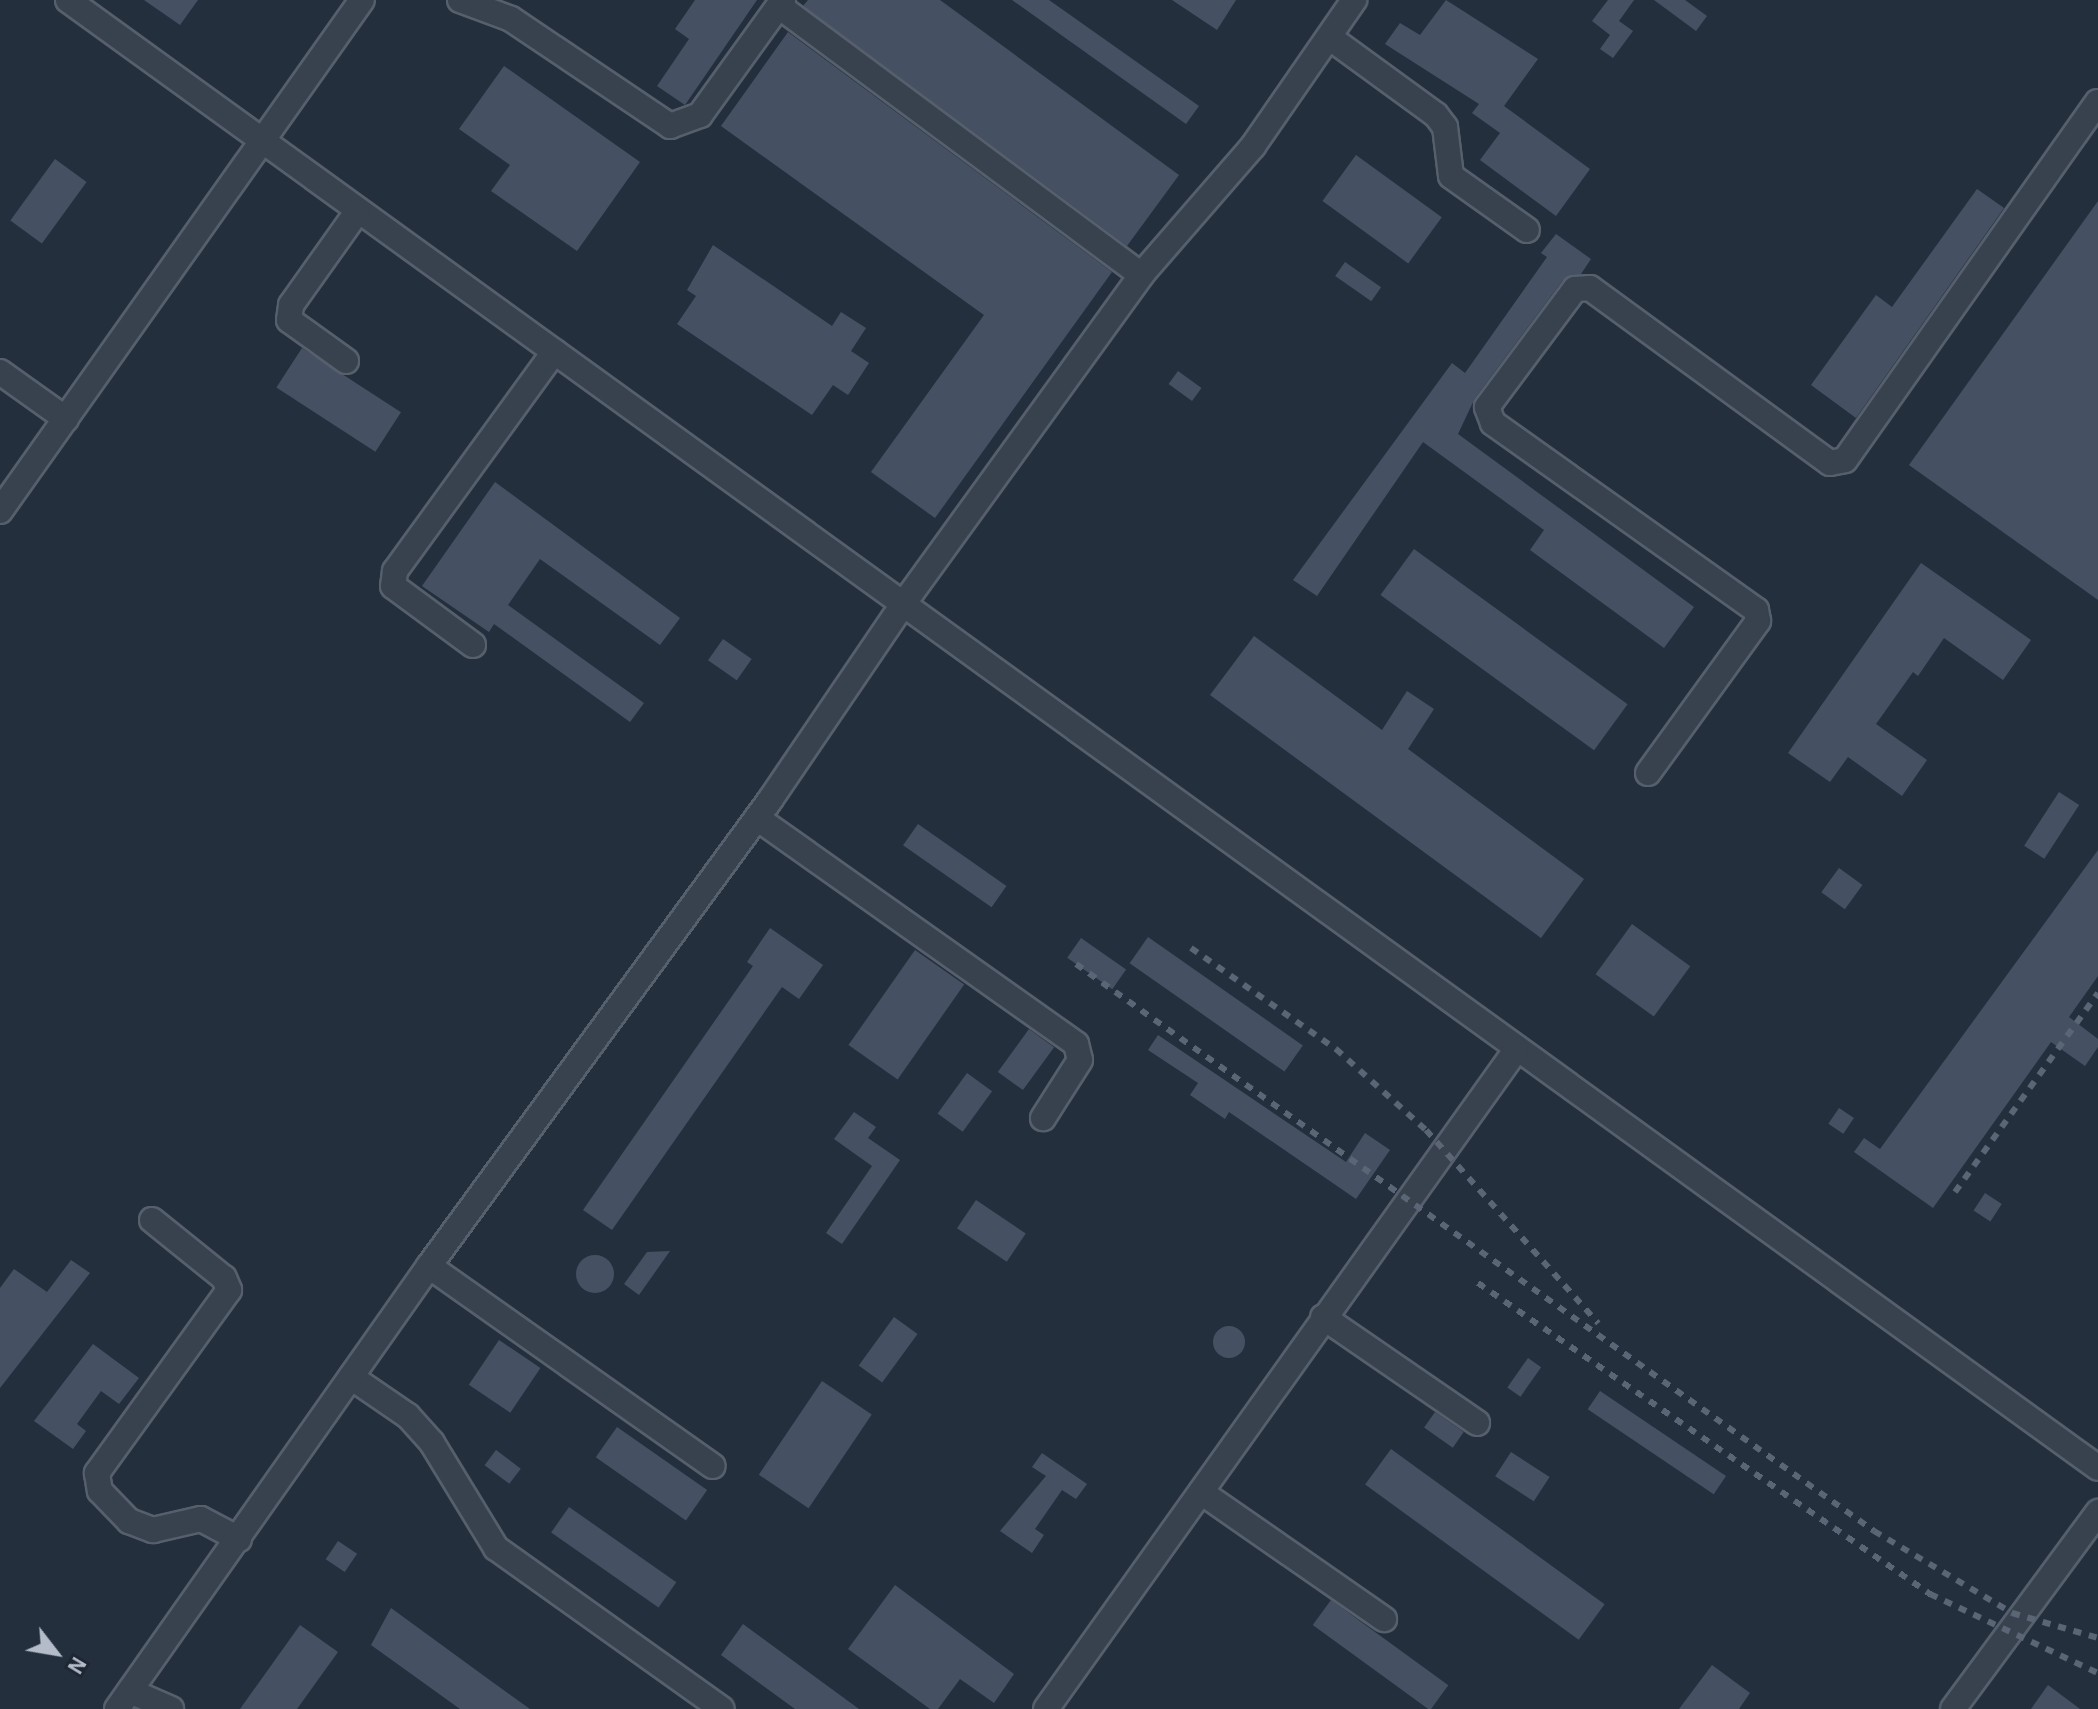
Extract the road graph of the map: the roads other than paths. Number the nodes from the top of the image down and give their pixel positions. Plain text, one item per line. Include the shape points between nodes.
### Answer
1 (68, 0) edge
2 (362, 0) edge
3 (460, 0) edge
4 (1354, 0) edge
5 (781, 3) edge
6 (1329, 37) junction
7 (2098, 102) edge
8 (260, 142) junction
9 (357, 212) junction
10 (1527, 230) dead end
11 (1141, 275) junction
12 (554, 352) junction
13 (346, 361) dead end
14 (0, 372) edge
15 (66, 419) junction
16 (0, 511) edge
17 (904, 603) junction
18 (473, 645) dead end
19 (1648, 773) dead end
20 (757, 818) junction
21 (1516, 1050) junction
22 (1043, 1118) dead end
23 (152, 1220) dead end
24 (429, 1266) junction
25 (1323, 1317) junction
26 (351, 1377) junction
27 (1477, 1423) dead end
28 (713, 1466) dead end
29 (2098, 1468) edge
30 (1201, 1492) junction
31 (2098, 1512) edge
32 (239, 1539) junction
33 (1384, 1619) dead end
34 (124, 1700) edge
35 (171, 1709) edge
36 (722, 1709) edge
37 (1046, 1709) edge
38 (1953, 1709) edge

1 - 8 street
2 - 8 street
3 - 5 street via 511,19 670,126 700,115
4 - 6 street
5 - 11 street
6 - 10 street via 1436,115 1445,127 1451,176
6 - 11 street via 1253,146
7 - 19 street via 1845,460 1830,463 1590,288 1575,289 1487,407 1493,423 1756,610 1758,621
8 - 9 street
8 - 15 street
9 - 12 street
9 - 13 street via 291,305 289,320
11 - 17 street
12 - 17 street
12 - 18 street via 395,571 393,586
14 - 15 street
15 - 16 street
17 - 20 street
17 - 21 street
20 - 22 street via 1076,1044 1080,1060
20 - 24 street
21 - 25 street
21 - 29 street
23 - 32 street via 224,1278 229,1290 97,1473 100,1491 129,1521 153,1530 201,1519
24 - 26 street
24 - 28 street
25 - 27 street
25 - 30 street
26 - 32 street
26 - 36 street via 408,1416 432,1443 496,1548
30 - 33 street
30 - 37 street
31 - 38 street
32 - 34 street
34 - 35 street

